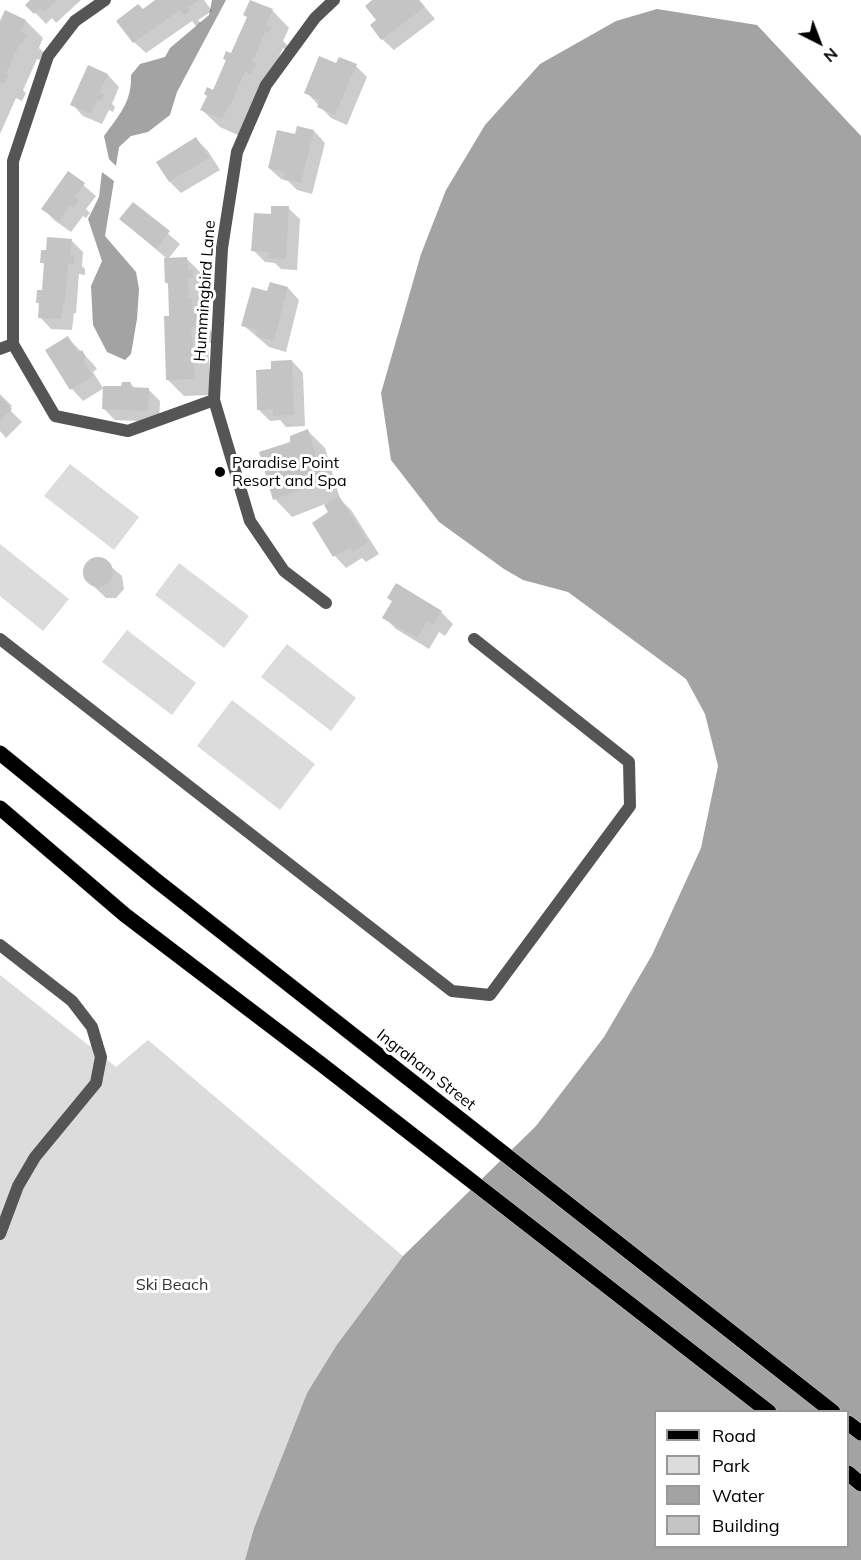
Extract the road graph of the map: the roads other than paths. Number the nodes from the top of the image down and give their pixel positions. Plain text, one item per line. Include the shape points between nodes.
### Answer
1 (105, 0) edge
2 (334, 0) edge
3 (13, 344) junction
4 (0, 349) edge
5 (214, 400) junction
6 (326, 603) dead end
7 (0, 639) edge
8 (474, 639) dead end
9 (0, 753) edge
10 (0, 808) edge
11 (0, 945) edge
12 (0, 1234) edge
13 (767, 1410) edge
14 (830, 1410) edge
15 (849, 1424) edge
16 (861, 1433) edge
17 (849, 1474) edge
18 (861, 1484) edge

1 - 3 street via 75,21 48,56 13,161
2 - 5 street, Hummingbird Lane via 315,18 266,85 237,152 222,248
3 - 4 street
3 - 5 street via 55,416 128,431
5 - 6 street, Hummingbird Lane via 250,521 284,571
7 - 8 street via 452,991 490,995 630,806 629,762
9 - 14 main road, Ingraham Street via 157,882
10 - 13 main road via 125,915
11 - 12 street via 72,1001 92,1027 101,1057 96,1083 35,1156 18,1186
15 - 16 main road
17 - 18 main road

